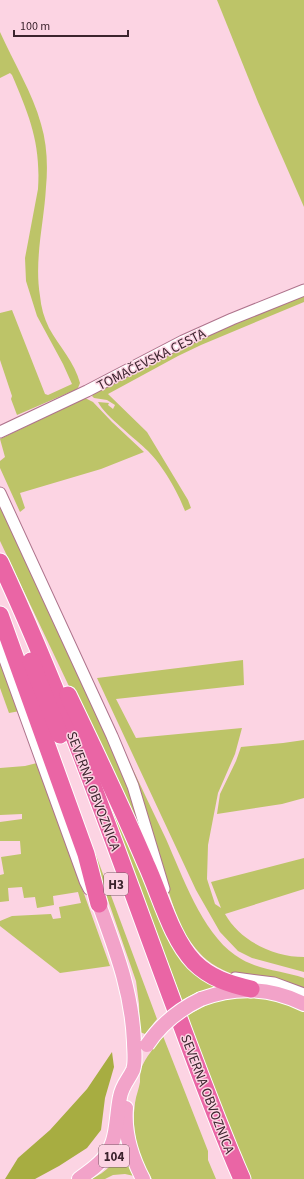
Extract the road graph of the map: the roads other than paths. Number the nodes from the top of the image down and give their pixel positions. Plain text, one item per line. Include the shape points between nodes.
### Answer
1 (304, 290) edge
2 (0, 432) edge
3 (0, 493) edge
4 (0, 562) edge
5 (0, 590) edge
6 (24, 614) junction
7 (0, 615) edge
8 (0, 646) edge
9 (99, 904) junction
10 (251, 990) junction
11 (304, 994) edge
12 (304, 1004) edge
13 (133, 1069) junction
14 (125, 1120) junction
15 (79, 1179) edge
16 (85, 1179) edge
17 (143, 1179) edge
18 (229, 1179) edge
19 (242, 1179) edge

1 - 2 street, TOMAČEVSKA CESTA via 184,341
3 - 11 street via 112,736 139,803 170,907 187,943 202,961 223,974 239,979 274,983
4 - 6 highway, SEVERNA OBVOZNICA / H3
5 - 18 highway, SEVERNA OBVOZNICA / H3 via 28,652 71,762
6 - 10 highway via 38,630 128,821 180,943 194,962 210,975
6 - 19 highway, SEVERNA OBVOZNICA / H3 via 69,725 205,1089
7 - 9 highway via 86,854
8 - 9 street via 85,881
9 - 13 main road via 121,965 129,998 134,1038
10 - 12 main road via 278,993
10 - 13 main road, bridge via 224,992 187,1006 158,1030 146,1045
13 - 14 main road
13 - 15 main road via 120,1095 115,1137 111,1148 99,1164
14 - 16 main road, 104 via 121,1141 114,1156 99,1172
14 - 17 main road via 133,1157

